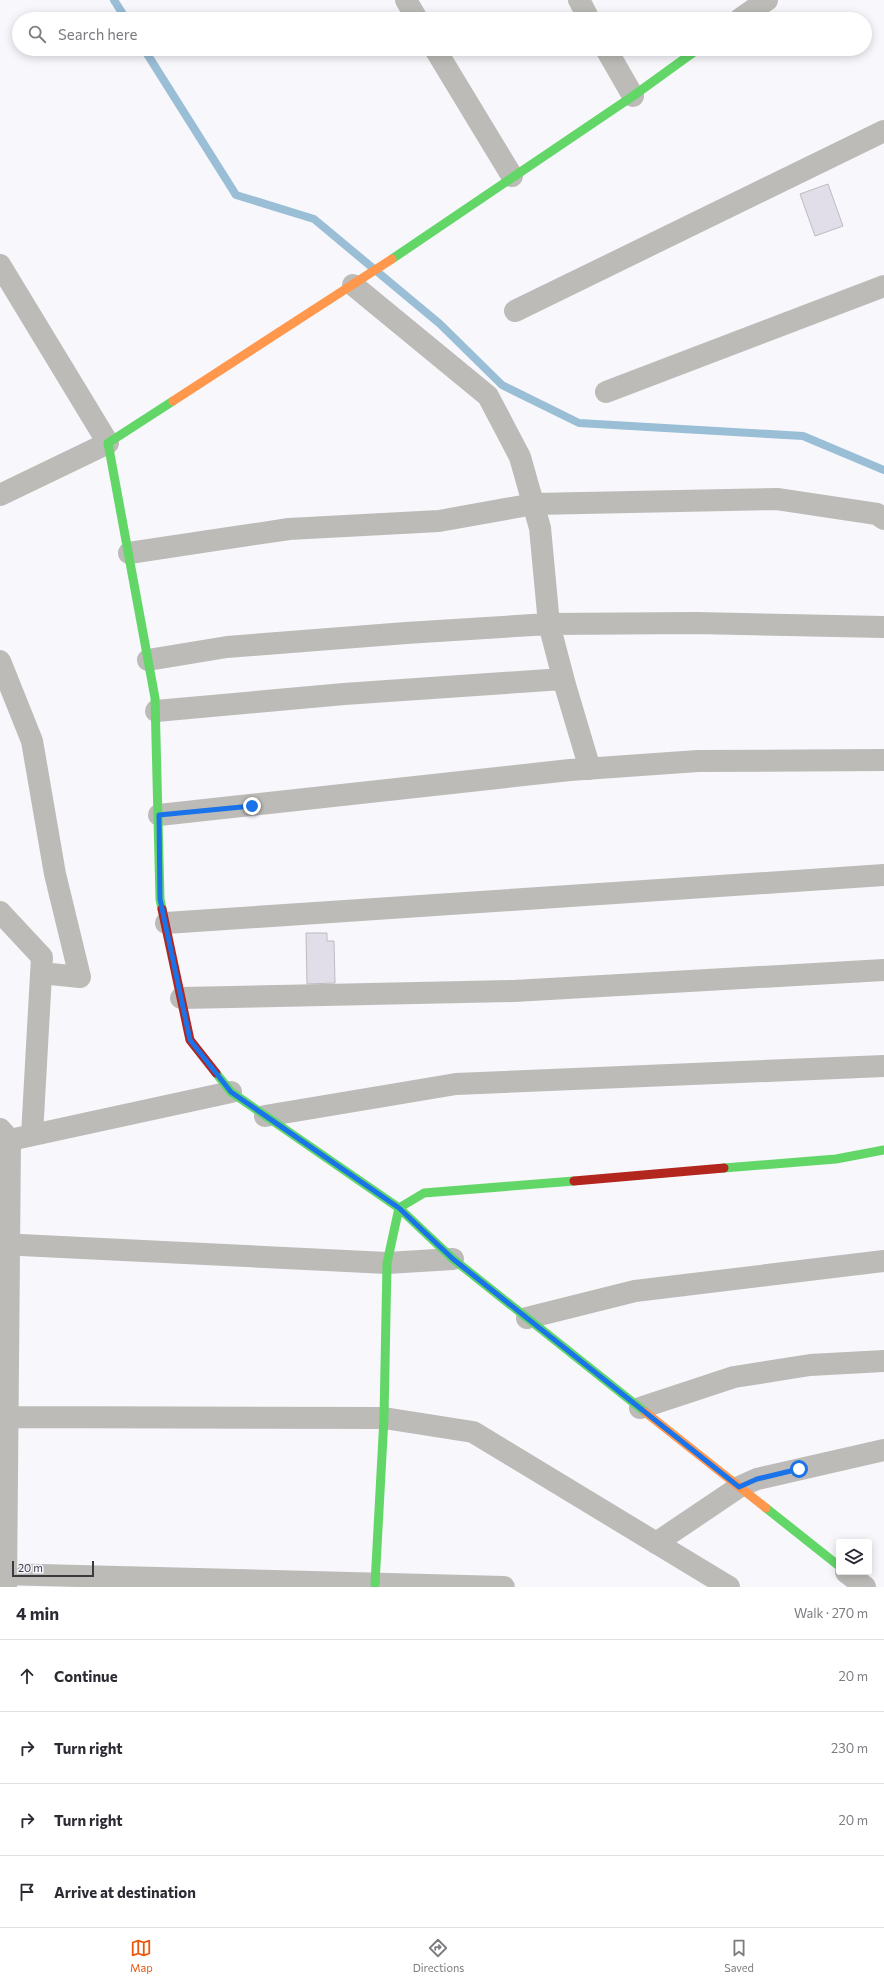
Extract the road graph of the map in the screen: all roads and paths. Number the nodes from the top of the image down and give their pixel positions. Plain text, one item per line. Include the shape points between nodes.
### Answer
1 (406, 0) edge
2 (579, 0) edge
3 (767, 0) edge
4 (414, 12) edge
5 (585, 12) edge
6 (750, 12) edge
7 (440, 56) edge
8 (610, 56) edge
9 (688, 56) edge
10 (633, 96) junction
11 (884, 131) edge
12 (512, 176) junction
13 (3, 276) edge
14 (358, 281) junction
15 (884, 286) edge
16 (515, 311) dead end
17 (606, 392) dead end
18 (108, 443) junction
19 (0, 494) edge
20 (534, 504) junction
21 (884, 519) edge
22 (129, 553) junction
23 (549, 624) junction
24 (884, 627) edge
25 (148, 660) junction
26 (0, 661) edge
27 (563, 679) junction
28 (156, 711) junction
29 (884, 760) edge
30 (590, 769) junction
31 (159, 815) junction
32 (884, 875) edge
33 (0, 912) edge
34 (166, 923) junction
35 (884, 970) edge
36 (41, 974) junction
37 (181, 998) junction
38 (884, 1066) edge
39 (231, 1092) junction
40 (265, 1116) junction
41 (5, 1134) edge
42 (32, 1135) junction
43 (884, 1150) edge
44 (399, 1208) junction
45 (4, 1244) edge
46 (453, 1259) junction
47 (884, 1261) edge
48 (387, 1263) junction
49 (527, 1318) junction
50 (884, 1360) edge
51 (640, 1408) junction
52 (7, 1417) junction
53 (384, 1418) junction
54 (884, 1450) edge
55 (739, 1487) junction
56 (656, 1543) junction
57 (836, 1564) edge
58 (850, 1575) edge
59 (4, 1578) edge
60 (375, 1584) junction
61 (504, 1587) edge
62 (729, 1587) edge
63 (865, 1587) edge

1 - 4 street
2 - 5 street
3 - 6 street
7 - 12 street
8 - 10 street
9 - 10 street
10 - 12 street
11 - 16 street
12 - 14 street
13 - 18 street
14 - 18 street
14 - 20 street via 488,396 520,457
15 - 17 street
18 - 19 street
18 - 22 street
20 - 21 street via 777,499 876,514
20 - 22 street via 439,521 289,529
20 - 23 street via 540,528
22 - 25 street
23 - 24 street via 696,623
23 - 25 street via 234,646
23 - 27 street
25 - 28 street
26 - 36 street via 32,741 56,874 80,977
27 - 28 street via 344,694
27 - 30 street
28 - 31 street
29 - 30 street via 698,761
30 - 31 street
31 - 34 street via 160,899
32 - 34 street
33 - 36 street via 42,957
34 - 37 street
35 - 37 street via 514,991
36 - 42 street
37 - 39 street via 190,1040
38 - 40 street via 456,1084
39 - 40 street
39 - 42 street
40 - 44 street
41 - 42 street
41 - 45 street
43 - 44 street via 836,1159 424,1193
44 - 46 street
44 - 48 street
45 - 48 street
45 - 52 street
46 - 48 street
46 - 49 street
47 - 49 street via 635,1290
48 - 53 street
49 - 51 street
50 - 51 street via 810,1365 734,1378
51 - 55 street
52 - 53 street
52 - 59 street
53 - 56 street via 473,1432
53 - 60 street
54 - 55 street via 757,1479
55 - 56 street
55 - 57 street
56 - 62 street
58 - 63 street
59 - 60 street
60 - 61 street

